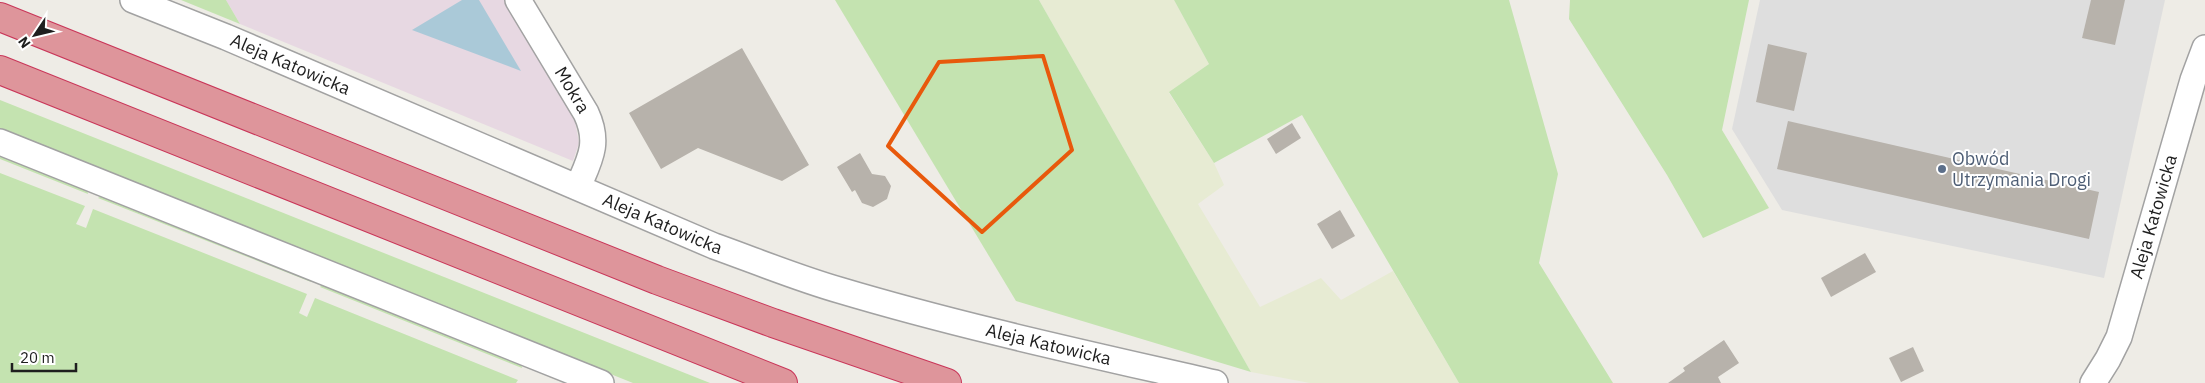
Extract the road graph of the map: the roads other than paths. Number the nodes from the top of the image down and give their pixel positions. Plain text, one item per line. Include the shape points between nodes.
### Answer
1 (133, 0) edge
2 (518, 0) edge
3 (0, 17) edge
4 (2205, 48) edge
5 (0, 70) edge
6 (0, 142) edge
7 (578, 187) junction
8 (601, 383) edge
9 (783, 383) edge
10 (947, 383) edge
11 (1214, 383) edge
12 (2093, 383) edge

1 - 7 street, Aleja Katowicka
2 - 7 street, Mokra via 592,126 593,148
3 - 10 highway via 657,280
4 - 12 street, Aleja Katowicka via 2118,337
5 - 9 highway
6 - 8 street
7 - 11 street, Aleja Katowicka via 714,246 837,290 922,314

